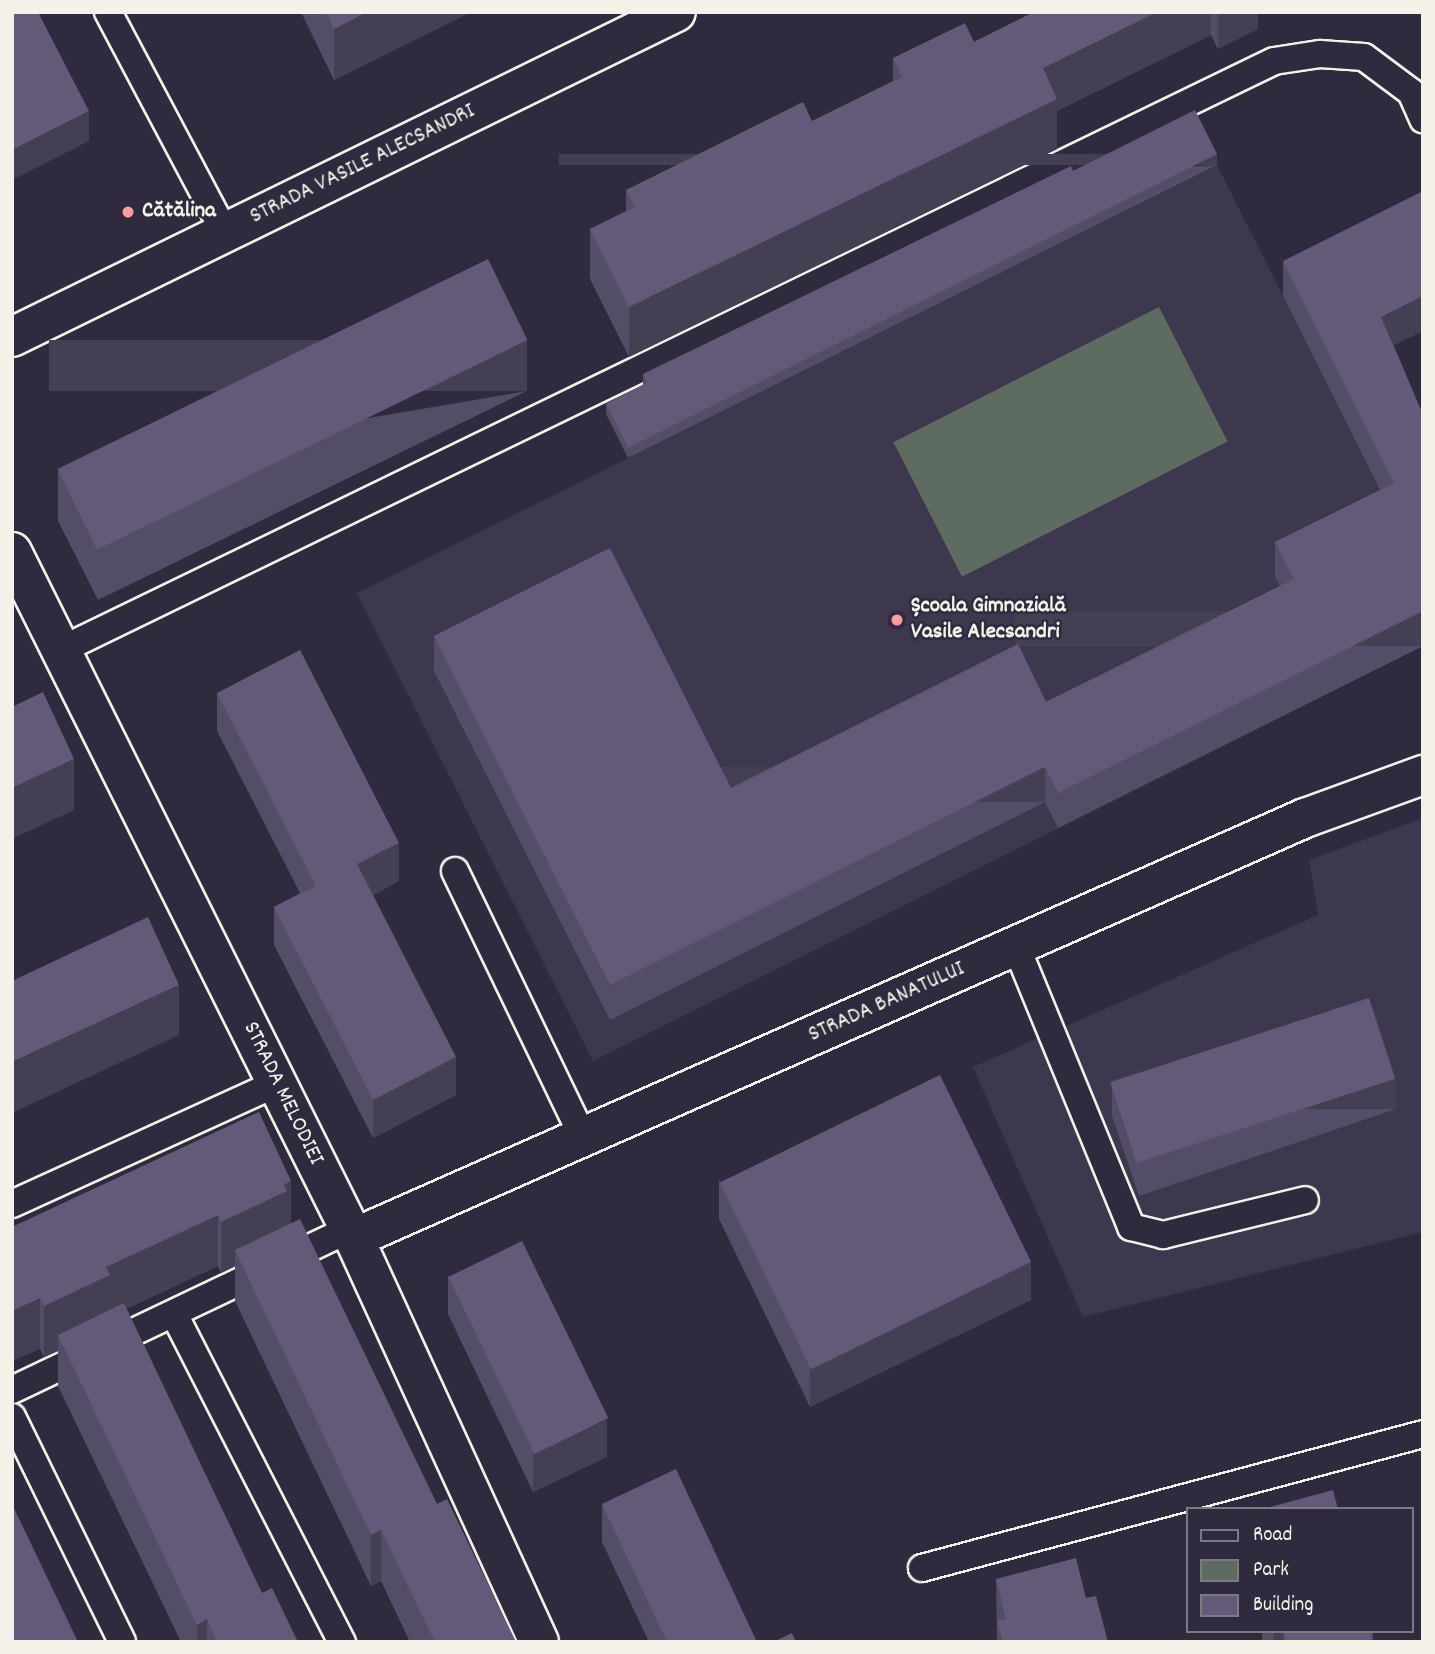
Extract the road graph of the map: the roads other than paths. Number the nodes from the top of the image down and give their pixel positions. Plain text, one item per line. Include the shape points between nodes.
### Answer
1 (108, 12) edge
2 (676, 12) edge
3 (1423, 119) edge
4 (225, 233) junction
5 (12, 337) edge
6 (12, 552) edge
7 (26, 615) edge
8 (61, 650) junction
9 (1423, 775) edge
10 (455, 871) dead end
11 (1016, 946) junction
12 (277, 1083) junction
13 (583, 1137) junction
14 (1304, 1200) dead end
15 (12, 1204) edge
16 (351, 1234) junction
17 (174, 1314) junction
18 (12, 1390) edge
19 (12, 1417) edge
20 (1423, 1434) edge
21 (922, 1568) dead end
22 (122, 1642) edge
23 (342, 1642) edge
24 (539, 1642) edge

1 - 4 lane
2 - 4 street, STRADA VASILE ALECSANDRI
3 - 8 lane via 1411,92 1364,57 1320,54 1274,61
4 - 5 street, STRADA VASILE ALECSANDRI
6 - 7 street, STRADA MELODIEI
7 - 8 street, STRADA MELODIEI
8 - 12 street, STRADA MELODIEI
9 - 11 street, STRADA BANATULUI via 1305,818
10 - 13 lane
11 - 13 street, STRADA BANATULUI
11 - 14 lane via 1131,1227 1163,1235
12 - 15 lane
12 - 16 street, STRADA MELODIEI
13 - 16 street, STRADA BANATULUI
16 - 17 lane
16 - 24 street, STRADA MELODIEI
17 - 18 lane
17 - 23 lane
19 - 22 lane
20 - 21 lane

